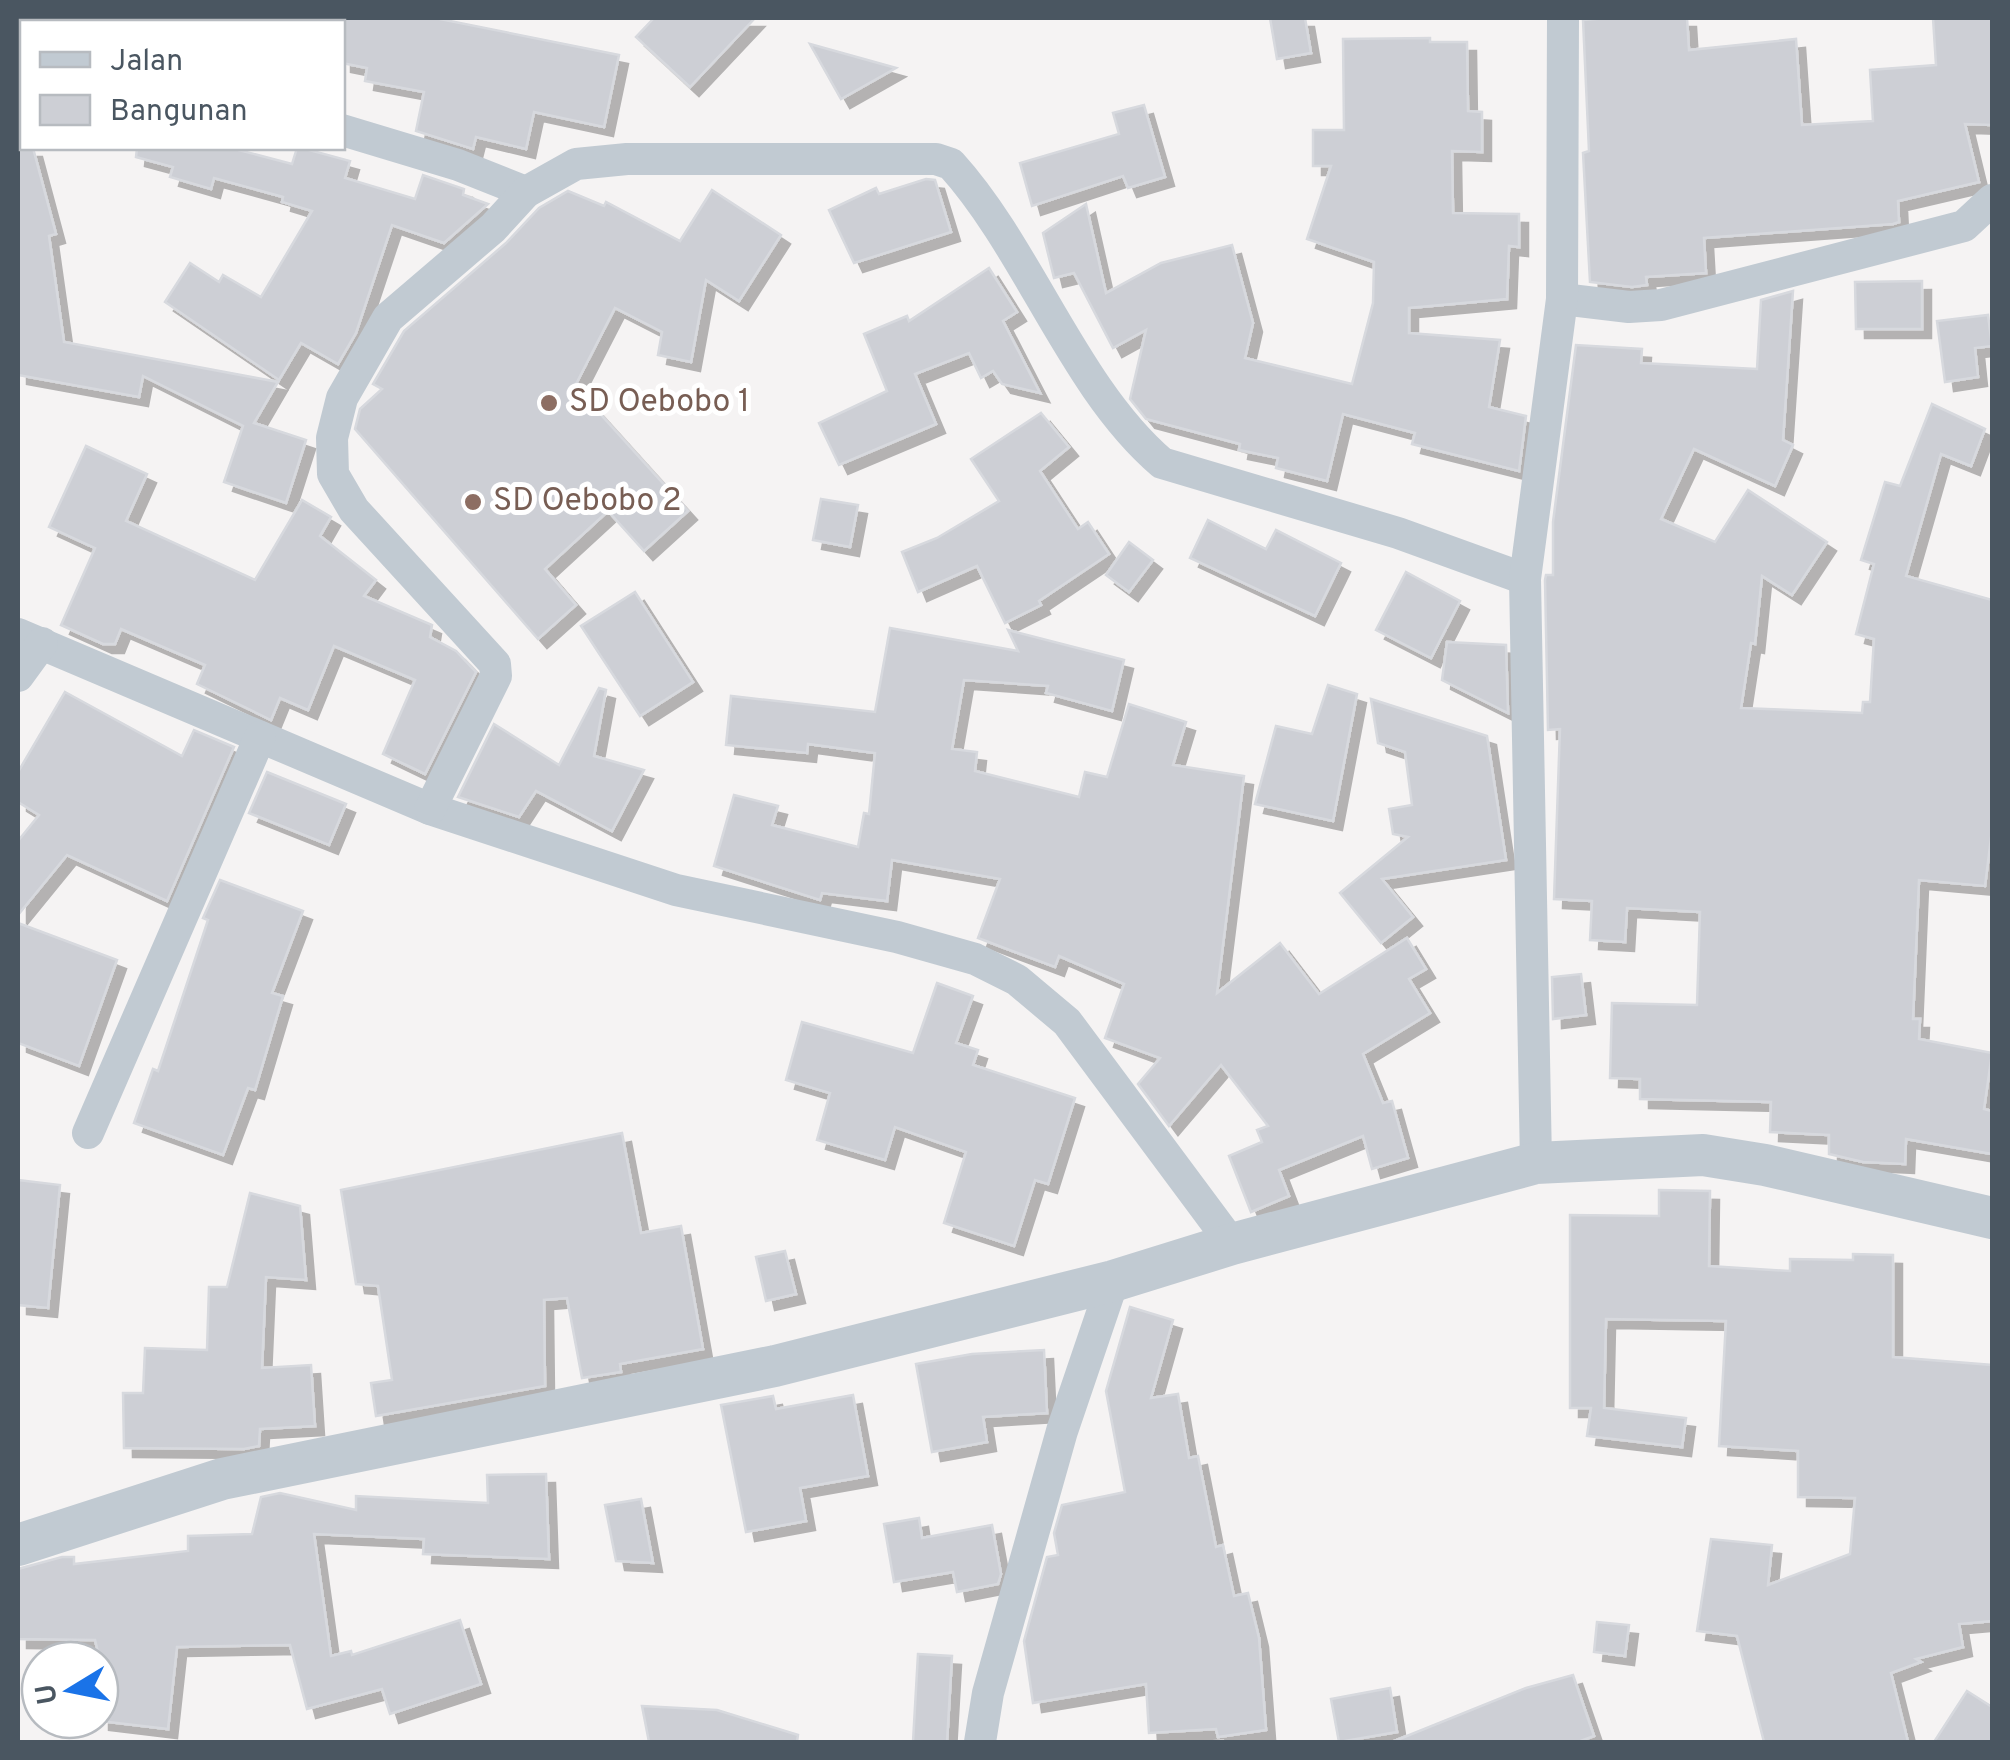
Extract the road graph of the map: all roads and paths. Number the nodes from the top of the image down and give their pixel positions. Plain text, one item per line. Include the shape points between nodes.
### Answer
1 (1563, 18) edge
2 (345, 131) edge
3 (526, 192) junction
4 (1992, 200) edge
5 (1562, 299) junction
6 (1526, 580) junction
7 (30, 638) edge
8 (18, 676) edge
9 (260, 737) junction
10 (430, 809) junction
11 (88, 1133) dead end
12 (1536, 1163) junction
13 (1992, 1218) edge
14 (1232, 1244) junction
15 (1113, 1281) junction
16 (18, 1545) edge
17 (980, 1742) edge

1 - 5 street
2 - 3 street
3 - 6 street via 576,164 628,159 951,164 1108,398 1162,463 1398,533
3 - 10 street via 388,318 342,398 332,438 333,474 354,510 495,664 496,676
4 - 5 street via 1964,226 1661,305
5 - 6 street
6 - 12 street
7 - 8 street
7 - 9 street
9 - 10 street
9 - 11 street
10 - 14 street via 676,890 896,937 975,959 1017,980 1067,1022
12 - 13 street via 1703,1155
12 - 14 street
14 - 15 street
15 - 16 street via 775,1366 222,1479
15 - 17 street via 1062,1431

